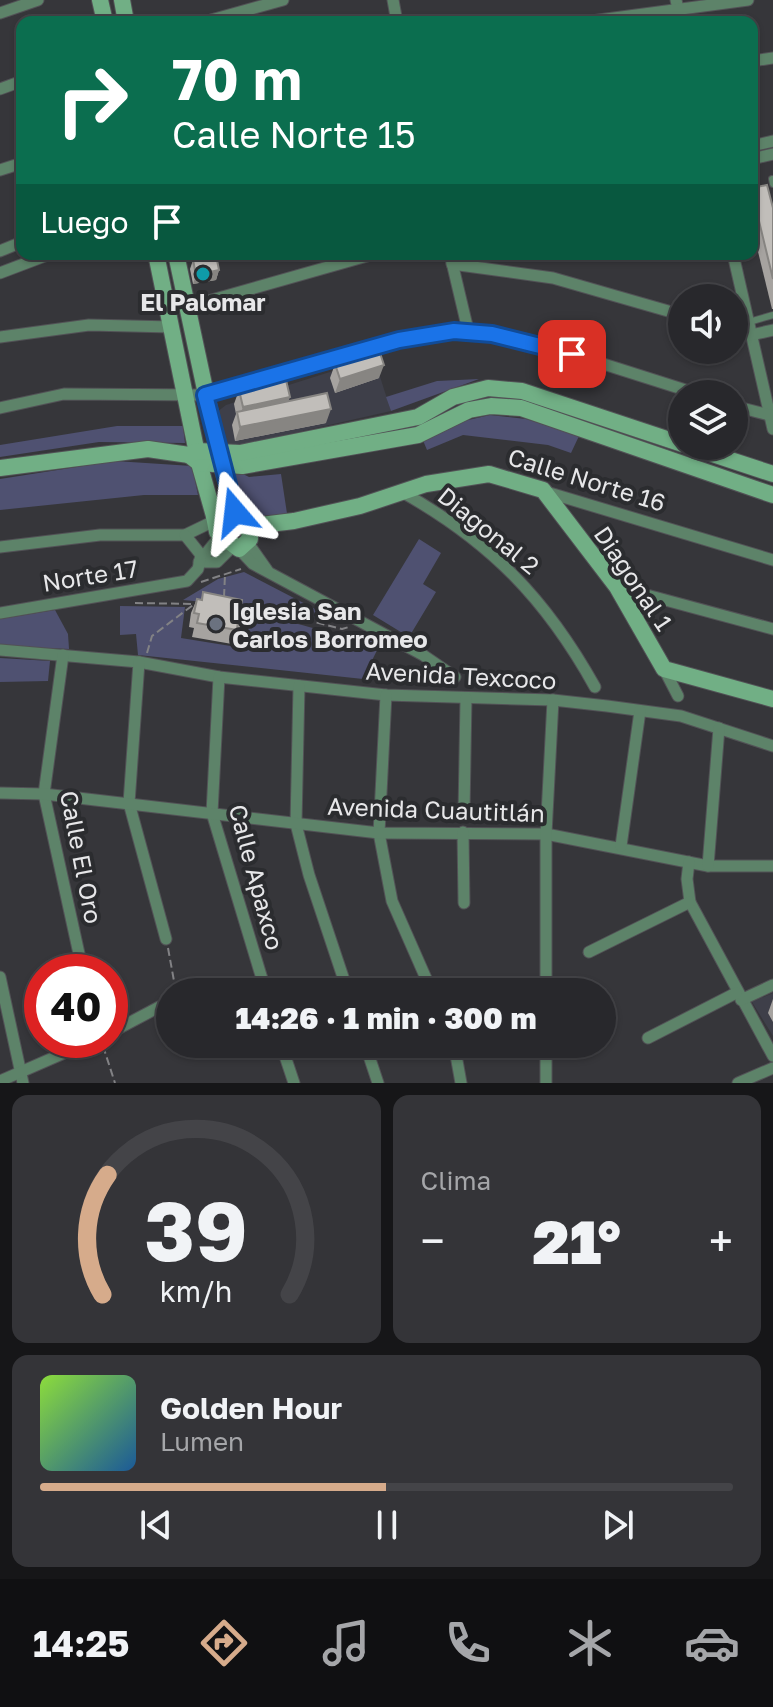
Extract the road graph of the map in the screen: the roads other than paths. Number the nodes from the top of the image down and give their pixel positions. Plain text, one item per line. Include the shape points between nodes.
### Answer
1 (38, 0) edge
2 (283, 0) edge
3 (748, 0) edge
4 (679, 11) edge
5 (0, 13) edge
6 (226, 16) edge
7 (636, 16) edge
8 (34, 260) edge
9 (157, 260) edge
10 (177, 260) edge
11 (353, 260) edge
12 (451, 260) edge
13 (456, 260) edge
14 (734, 260) edge
15 (0, 273) edge
16 (187, 307) junction
17 (668, 311) edge
18 (773, 315) edge
19 (749, 322) junction
20 (172, 327) junction
21 (468, 330) junction
22 (773, 330) edge
23 (748, 334) edge
24 (751, 335) junction
25 (0, 337) edge
26 (668, 384) edge
27 (186, 395) junction
28 (205, 395) junction
29 (0, 408) edge
30 (748, 412) edge
31 (772, 421) edge
32 (668, 439) edge
33 (195, 457) junction
34 (220, 459) junction
35 (730, 460) edge
36 (0, 468) edge
37 (773, 474) edge
38 (543, 490) junction
39 (402, 492) junction
40 (773, 495) edge
41 (239, 516) junction
42 (294, 521) junction
43 (190, 536) junction
44 (231, 536) junction
45 (0, 547) edge
46 (773, 560) edge
47 (199, 562) junction
48 (267, 571) junction
49 (617, 587) junction
50 (0, 613) edge
51 (773, 629) edge
52 (0, 650) edge
53 (63, 655) junction
54 (139, 662) junction
55 (664, 669) junction
56 (219, 677) junction
57 (455, 677) dead end
58 (299, 686) junction
59 (595, 687) dead end
60 (386, 695) junction
61 (678, 696) dead end
62 (466, 698) junction
63 (773, 699) edge
64 (553, 700) junction
65 (640, 711) junction
66 (719, 728) junction
67 (773, 746) edge
68 (0, 793) edge
69 (44, 794) junction
70 (129, 803) junction
71 (212, 813) junction
72 (464, 813) dead end
73 (296, 824) junction
74 (463, 832) junction
75 (379, 833) junction
76 (546, 834) junction
77 (621, 846) junction
78 (689, 862) junction
79 (708, 866) junction
80 (773, 866) edge
81 (690, 902) junction
82 (464, 903) dead end
83 (166, 939) road end
84 (589, 952) dead end
85 (79, 954) edge
86 (0, 977) edge
87 (262, 978) edge
88 (343, 978) edge
89 (426, 978) edge
90 (546, 978) edge
91 (773, 985) edge
92 (739, 996) junction
93 (156, 1009) edge
94 (128, 1023) edge
95 (648, 1038) dead end
96 (773, 1056) edge
97 (58, 1058) edge
98 (286, 1058) edge
99 (370, 1058) edge
100 (457, 1058) edge
101 (546, 1058) edge
102 (773, 1068) edge
103 (21, 1077) edge
104 (0, 1081) edge
105 (294, 1083) edge
106 (378, 1083) edge
107 (461, 1083) edge
108 (546, 1083) edge
109 (738, 1083) edge

1 - 5 street
2 - 6 street
3 - 4 street
4 - 7 street
8 - 15 street
9 - 20 street
10 - 16 street
11 - 16 street
12 - 21 street
13 - 17 street via 553,278
14 - 19 street
16 - 28 street
18 - 19 lane
19 - 24 street
20 - 25 street via 89,325
20 - 27 street
21 - 26 street via 572,354
21 - 28 street via 399,340
22 - 24 street
23 - 24 street
24 - 31 street
27 - 28 street
27 - 29 street via 64,394
27 - 33 street
28 - 34 street
30 - 31 street
32 - 34 street via 522,391 488,388 453,397 418,417
33 - 34 street
33 - 36 street via 148,449
33 - 44 street
34 - 40 street via 242,466 418,435 469,410 491,406 521,408
34 - 41 street
35 - 37 street
38 - 39 street, Calle Norte 16 via 489,474
38 - 46 street, Calle Norte 16
38 - 49 street, Diagonal 1
39 - 42 street, Calle Norte 16
39 - 59 street, Diagonal 2 via 440,513 524,583 565,634
41 - 42 street, Calle Norte 16 via 261,525
41 - 44 street
41 - 44 street, Calle Norte 16 via 224,509
42 - 44 street, Calle Norte 16
43 - 44 street
43 - 45 street via 100,535
43 - 47 street via 201,555
44 - 47 street
44 - 48 street
44 - 48 street via 253,564
47 - 50 street, Norte 17 via 187,581
48 - 57 street
49 - 51 street
49 - 55 street, Diagonal 1
52 - 53 street, Avenida Texcoco
53 - 54 street, Avenida Texcoco
53 - 69 street, Calle El Oro
54 - 56 street, Avenida Texcoco
54 - 70 street
55 - 61 street, Diagonal 1
55 - 63 street
56 - 58 street, Avenida Texcoco
56 - 71 street, Calle Apaxco
58 - 60 street, Avenida Texcoco
58 - 73 street
60 - 62 street, Avenida Texcoco
60 - 75 street
62 - 64 street, Avenida Texcoco
62 - 72 street
64 - 65 street, Avenida Texcoco
64 - 76 street
65 - 66 street, Avenida Texcoco
65 - 77 street
66 - 67 street, Avenida Texcoco
66 - 79 street
68 - 69 street, Avenida Cuautitlán
69 - 70 street, Avenida Cuautitlán
69 - 85 street, Calle El Oro
70 - 71 street, Avenida Cuautitlán
70 - 83 street
71 - 73 street, Avenida Cuautitlán
71 - 87 street, Calle Apaxco
73 - 75 street, Avenida Cuautitlán
73 - 88 street
74 - 75 street, Avenida Cuautitlán
74 - 76 street, Avenida Cuautitlán
74 - 82 street
75 - 89 street via 392,901
76 - 77 street, Avenida Cuautitlán
76 - 90 street
77 - 78 street, Avenida Cuautitlán
78 - 79 street, Avenida Cuautitlán
78 - 81 street
79 - 80 street, Avenida Cuautitlán
81 - 84 street
81 - 92 street
86 - 103 street
91 - 92 street
92 - 95 street
92 - 96 street
93 - 94 street
97 - 103 street
98 - 105 street
99 - 106 street
100 - 107 street
101 - 108 street
102 - 109 street
103 - 104 street

